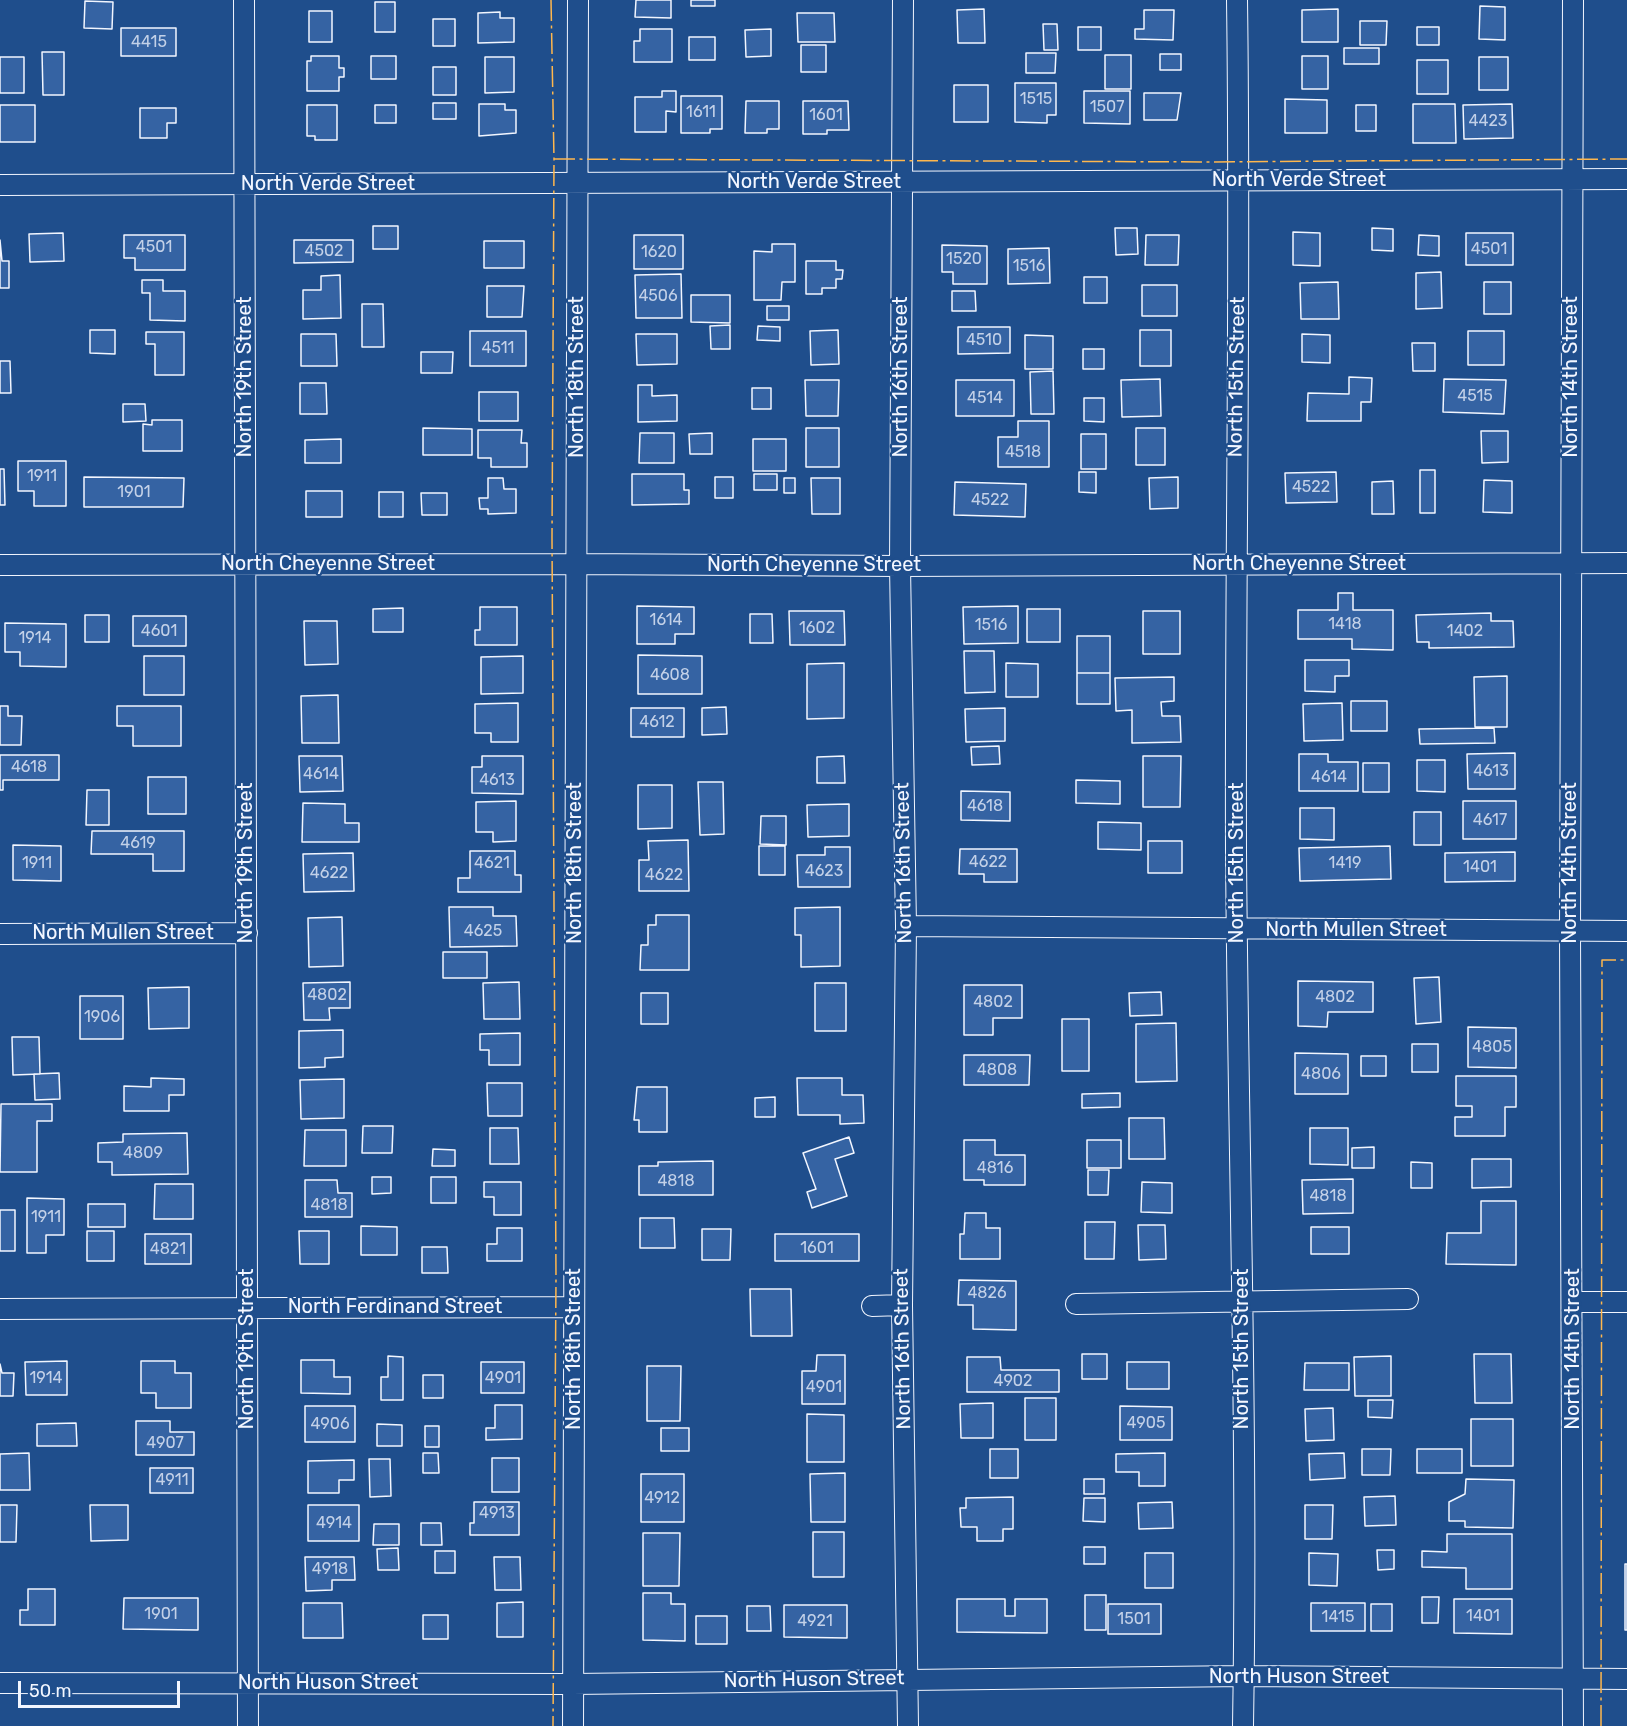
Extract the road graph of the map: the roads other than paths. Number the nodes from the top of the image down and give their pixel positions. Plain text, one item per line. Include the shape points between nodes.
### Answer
1 (244, 0) edge
2 (578, 0) edge
3 (903, 0) edge
4 (1237, 0) edge
5 (1573, 0) edge
6 (1571, 178) junction
7 (1627, 179) edge
8 (1240, 180) junction
9 (577, 182) junction
10 (902, 182) junction
11 (245, 184) junction
12 (0, 185) edge
13 (1235, 563) junction
14 (1627, 563) edge
15 (245, 564) junction
16 (576, 564) junction
17 (1570, 564) junction
18 (0, 566) edge
19 (900, 566) junction
20 (906, 926) junction
21 (1237, 930) junction
22 (1570, 931) junction
23 (1627, 931) edge
24 (247, 933) junction
25 (0, 934) edge
26 (1408, 1299) dead end
27 (1243, 1301) junction
28 (1573, 1302) junction
29 (1627, 1302) edge
30 (1076, 1304) dead end
31 (902, 1305) junction
32 (872, 1306) dead end
33 (247, 1307) junction
34 (574, 1307) junction
35 (0, 1309) edge
36 (1244, 1676) junction
37 (1574, 1678) junction
38 (1627, 1678) edge
39 (909, 1679) junction
40 (0, 1683) edge
41 (248, 1683) junction
42 (573, 1683) junction
43 (248, 1726) edge
44 (573, 1726) edge
45 (908, 1726) edge
46 (1243, 1726) edge
47 (1573, 1726) edge

1 - 11 street, North 19th Street
2 - 9 street, North 18th Street
3 - 10 street, North 16th Street
4 - 8 street, North 15th Street
5 - 6 street, North 14th Street
6 - 7 street, North Verde Street
6 - 8 street, North Verde Street
6 - 17 street, North 14th Street
8 - 10 street, North Verde Street
8 - 13 street, North 15th Street
9 - 10 street, North Verde Street
9 - 11 street, North Verde Street
9 - 16 street, North 18th Street
10 - 19 street, North 16th Street
11 - 12 street, North Verde Street
11 - 15 street, North 19th Street
13 - 17 street, North Cheyenne Street
13 - 19 street, North Cheyenne Street
13 - 21 street, North 15th Street
14 - 17 street, North Cheyenne Street
15 - 16 street, North Cheyenne Street
15 - 18 street, North Cheyenne Street
15 - 24 street, North 19th Street
16 - 19 street, North Cheyenne Street
16 - 34 street, North 18th Street
17 - 22 street, North 14th Street
19 - 20 street, North 16th Street
20 - 21 street, North Mullen Street
20 - 31 street, North 16th Street
21 - 22 street, North Mullen Street
21 - 27 street, North 15th Street
22 - 23 street, North Mullen Street
22 - 28 street, North 14th Street
24 - 25 street, North Mullen Street
24 - 33 street, North 19th Street
26 - 27 street
27 - 30 street
27 - 36 street, North 15th Street
28 - 29 street
28 - 37 street, North 14th Street
31 - 32 street
31 - 39 street, North 16th Street
33 - 34 street, North Ferdinand Street
33 - 35 street, North Ferdinand Street
33 - 41 street, North 19th Street
34 - 42 street, North 18th Street
36 - 37 street, North Huson Street
36 - 39 street, North Huson Street
36 - 46 street, North 15th Street
37 - 38 street, North Huson Street
37 - 47 street, North 14th Street
39 - 42 street, North Huson Street
39 - 45 street, North 16th Street
40 - 41 street, North Huson Street
41 - 42 street, North Huson Street
41 - 43 street, North 19th Street
42 - 44 street, North 18th Street

